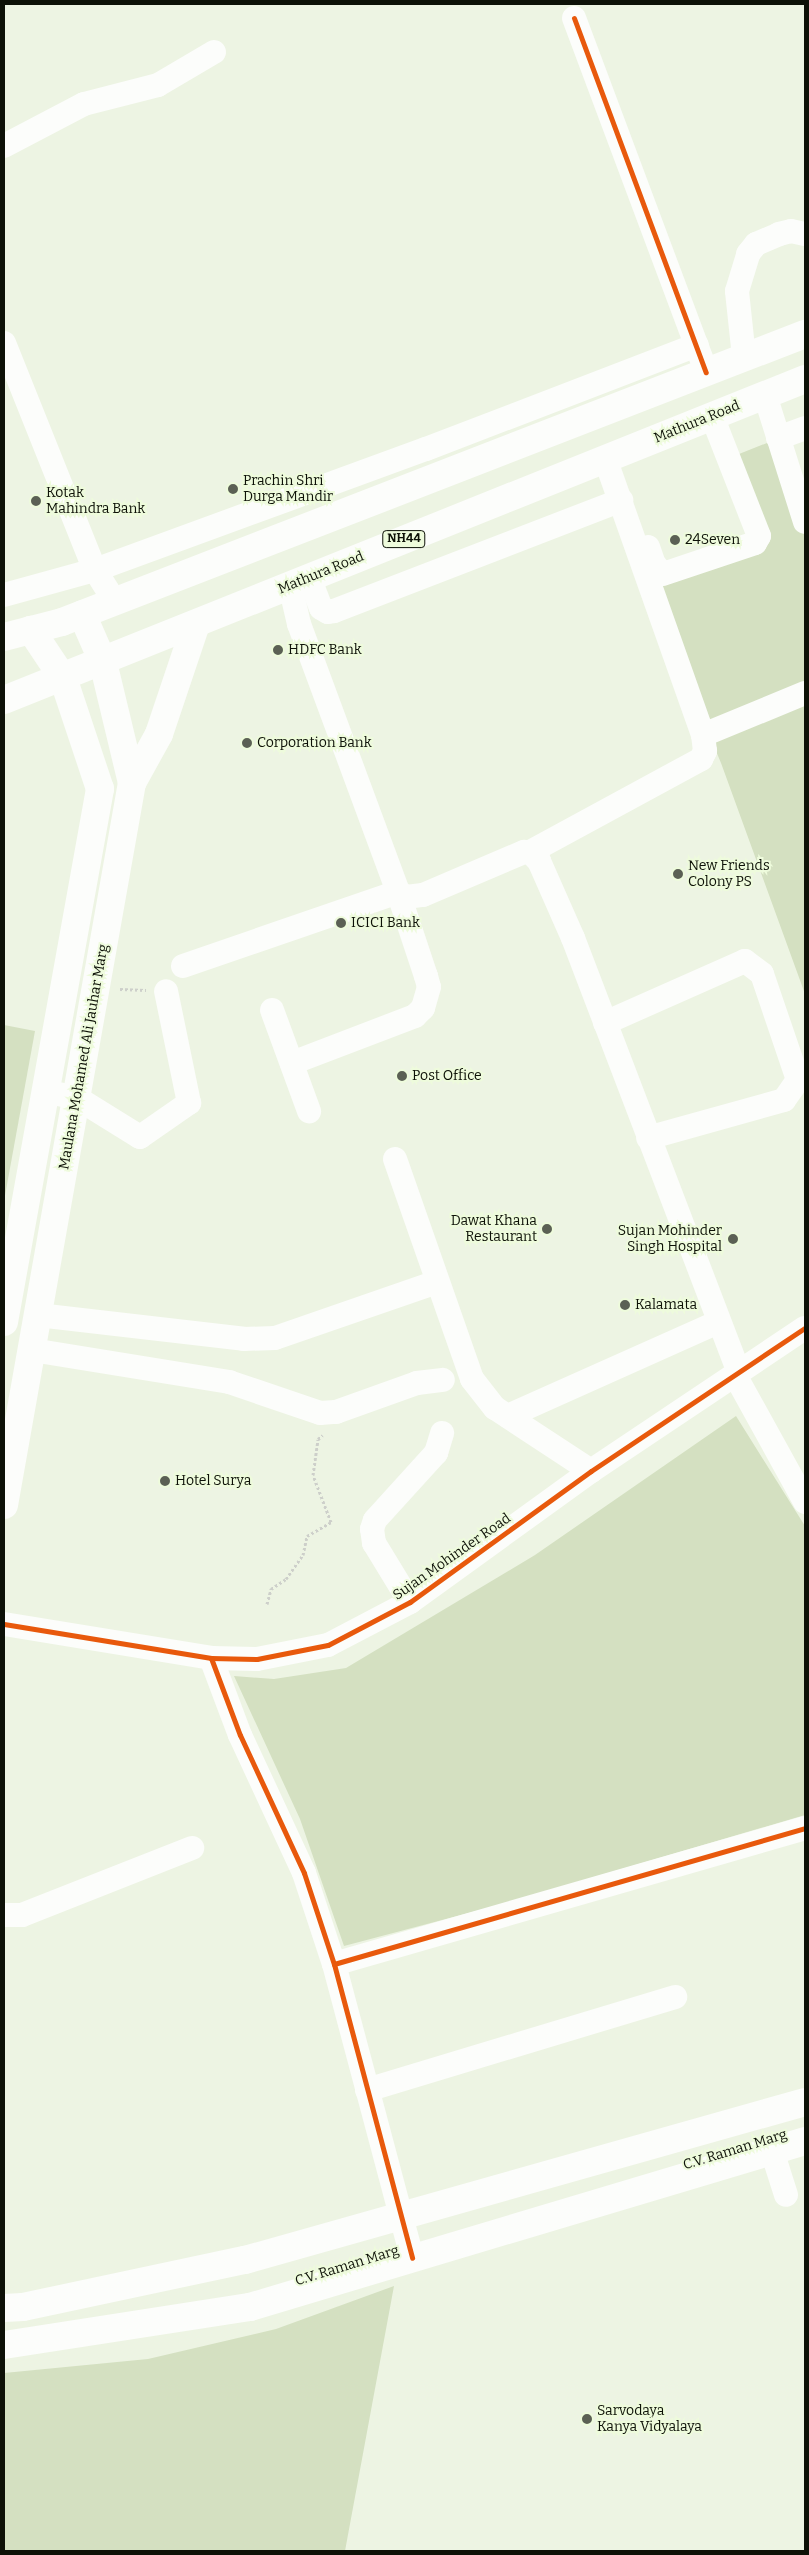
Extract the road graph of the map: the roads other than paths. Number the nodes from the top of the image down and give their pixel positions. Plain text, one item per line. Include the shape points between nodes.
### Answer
1 (574, 18) dead end
2 (214, 52) dead end
3 (4, 146) edge
4 (805, 234) edge
5 (805, 334) edge
6 (4, 343) edge
7 (697, 345) junction
8 (744, 357) junction
9 (706, 372) junction
10 (805, 379) edge
11 (765, 395) junction
12 (712, 416) junction
13 (805, 428) edge
14 (778, 438) junction
15 (612, 457) junction
16 (621, 500) junction
17 (805, 522) edge
18 (95, 570) junction
19 (299, 581) junction
20 (4, 595) edge
21 (115, 602) junction
22 (82, 614) junction
23 (196, 624) junction
24 (32, 630) junction
25 (4, 637) edge
26 (103, 662) junction
27 (63, 678) junction
28 (805, 694) edge
29 (4, 700) edge
30 (703, 735) junction
31 (132, 783) junction
32 (530, 852) junction
33 (398, 892) junction
34 (183, 966) dead end
35 (166, 991) dead end
36 (272, 1010) dead end
37 (605, 1023) junction
38 (292, 1063) junction
39 (44, 1092) junction
40 (77, 1098) junction
41 (309, 1110) dead end
42 (648, 1138) junction
43 (395, 1159) dead end
44 (437, 1282) junction
45 (38, 1315) junction
46 (4, 1322) edge
47 (718, 1322) junction
48 (805, 1328) edge
49 (32, 1350) junction
50 (737, 1374) junction
51 (443, 1380) dead end
52 (508, 1416) junction
53 (442, 1433) dead end
54 (590, 1471) junction
55 (805, 1502) edge
56 (4, 1505) edge
57 (410, 1602) junction
58 (4, 1624) edge
59 (211, 1658) junction
60 (805, 1828) edge
61 (192, 1848) dead end
62 (4, 1915) edge
63 (334, 1964) junction
64 (675, 1997) dead end
65 (367, 2090) junction
66 (805, 2102) edge
67 (805, 2141) edge
68 (772, 2151) junction
69 (786, 2195) dead end
70 (400, 2216) junction
71 (412, 2258) junction
72 (4, 2308) edge
73 (4, 2345) edge

1 - 7 street
2 - 3 street via 158,85 84,104
4 - 8 street via 791,230 778,234 756,244 748,254 737,292
5 - 8 main road
6 - 18 street
7 - 9 street
7 - 18 street via 444,443
8 - 9 main road
9 - 21 main road
10 - 11 main road, Mathura Road / NH44
11 - 12 main road, Mathura Road / NH44
11 - 14 street
12 - 15 main road, Mathura Road / NH44
12 - 15 street via 759,533 755,542 660,572
13 - 14 street
14 - 17 street
15 - 16 street
15 - 19 main road, Mathura Road / NH44
16 - 19 street via 328,612
16 - 30 street
18 - 20 street
18 - 21 street
19 - 23 main road, Mathura Road / NH44
19 - 33 street via 299,624
21 - 22 main road
22 - 24 main road
22 - 26 main road, Maulana Mohamed Ali Jauhar Marg
23 - 26 main road, Mathura Road / NH44
23 - 31 main road via 159,734
24 - 25 main road
24 - 27 main road
26 - 27 main road, Mathura Road / NH44
26 - 31 main road, Maulana Mohamed Ali Jauhar Marg
27 - 29 main road, Mathura Road / NH44
27 - 39 main road via 100,789
28 - 30 street
30 - 32 street via 706,746 701,759
31 - 40 main road, Maulana Mohamed Ali Jauhar Marg
32 - 33 street via 423,895 406,897
32 - 37 street via 539,861 573,938
33 - 34 street
33 - 38 street via 429,988 422,1008 415,1016
35 - 40 street via 189,1103 140,1137
36 - 38 street
37 - 42 street
37 - 42 street via 745,961 762,974 798,1080 784,1100
38 - 41 street
39 - 40 street
39 - 46 main road
40 - 45 main road, Maulana Mohamed Ali Jauhar Marg
42 - 47 street
43 - 44 street
44 - 45 street via 275,1338 244,1339
44 - 52 street via 472,1379 495,1408
45 - 49 main road, Maulana Mohamed Ali Jauhar Marg
47 - 50 street
47 - 52 street
48 - 50 street, Sujan Mohinder Road
49 - 51 street via 229,1382 320,1412 336,1412 417,1383
49 - 56 main road, Maulana Mohamed Ali Jauhar Marg
50 - 54 street, Sujan Mohinder Road
50 - 55 street
52 - 54 street
53 - 57 street via 436,1453 376,1520 372,1529 374,1544
54 - 57 street, Sujan Mohinder Road
57 - 59 street, Sujan Mohinder Road via 328,1645 257,1659
58 - 59 street, Sujan Mohinder Road
59 - 63 street via 240,1735 304,1873
60 - 63 street
61 - 62 street via 22,1915
63 - 65 street
64 - 65 street
65 - 70 street
66 - 70 main road, C.V. Raman Marg
67 - 68 main road, C.V. Raman Marg
68 - 69 street
68 - 71 main road, C.V. Raman Marg
70 - 71 street
70 - 72 main road, C.V. Raman Marg via 244,2260 23,2307
71 - 73 main road, C.V. Raman Marg via 250,2307

